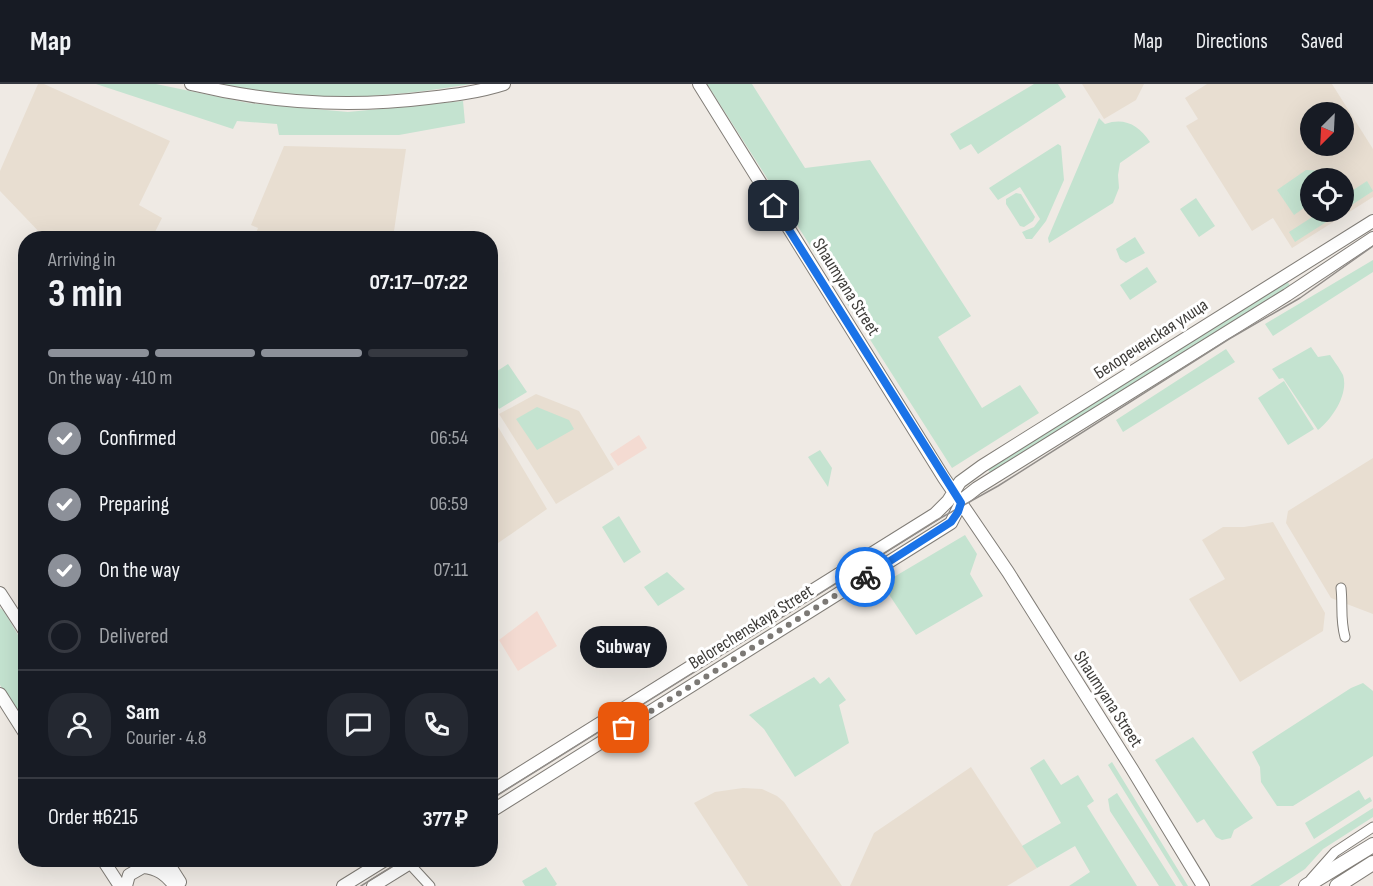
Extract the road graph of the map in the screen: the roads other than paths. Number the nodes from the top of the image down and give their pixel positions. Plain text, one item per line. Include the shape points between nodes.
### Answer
1 (192, 84) edge
2 (504, 84) edge
3 (699, 84) edge
4 (1373, 221) edge
5 (1373, 238) edge
6 (954, 491) junction
7 (961, 503) junction
8 (1341, 588) dead end
9 (0, 593) edge
10 (18, 621) edge
11 (1345, 637) dead end
12 (0, 694) edge
13 (18, 722) edge
14 (498, 787) edge
15 (498, 807) edge
16 (1373, 827) edge
17 (1373, 845) edge
18 (1373, 863) edge
19 (108, 867) edge
20 (170, 867) edge
21 (373, 867) edge
22 (401, 867) edge
23 (415, 867) edge
24 (120, 886) edge
25 (126, 886) edge
26 (175, 886) edge
27 (182, 886) edge
28 (343, 886) edge
29 (373, 886) edge
30 (430, 886) edge
31 (1203, 886) edge
32 (1306, 886) edge
33 (1337, 886) edge

1 - 2 street via 287,100 348,104 464,94
3 - 6 street, Shaumyana Street
4 - 6 street, Белореченская улица via 987,464 960,482
5 - 7 street, Belorechenskaya Street via 977,488
6 - 7 street, Shaumyana Street
6 - 14 street, Belorechenskaya Street via 942,508 905,533
7 - 15 street, Belorechenskaya Street via 951,522
7 - 31 street, Shaumyana Street
8 - 11 street
9 - 10 street
12 - 13 street
16 - 32 street via 1335,852
17 - 32 main road
18 - 33 main road
19 - 24 street
20 - 27 street
21 - 28 street
22 - 29 street
23 - 30 street
25 - 26 street via 129,875 143,867 163,873

